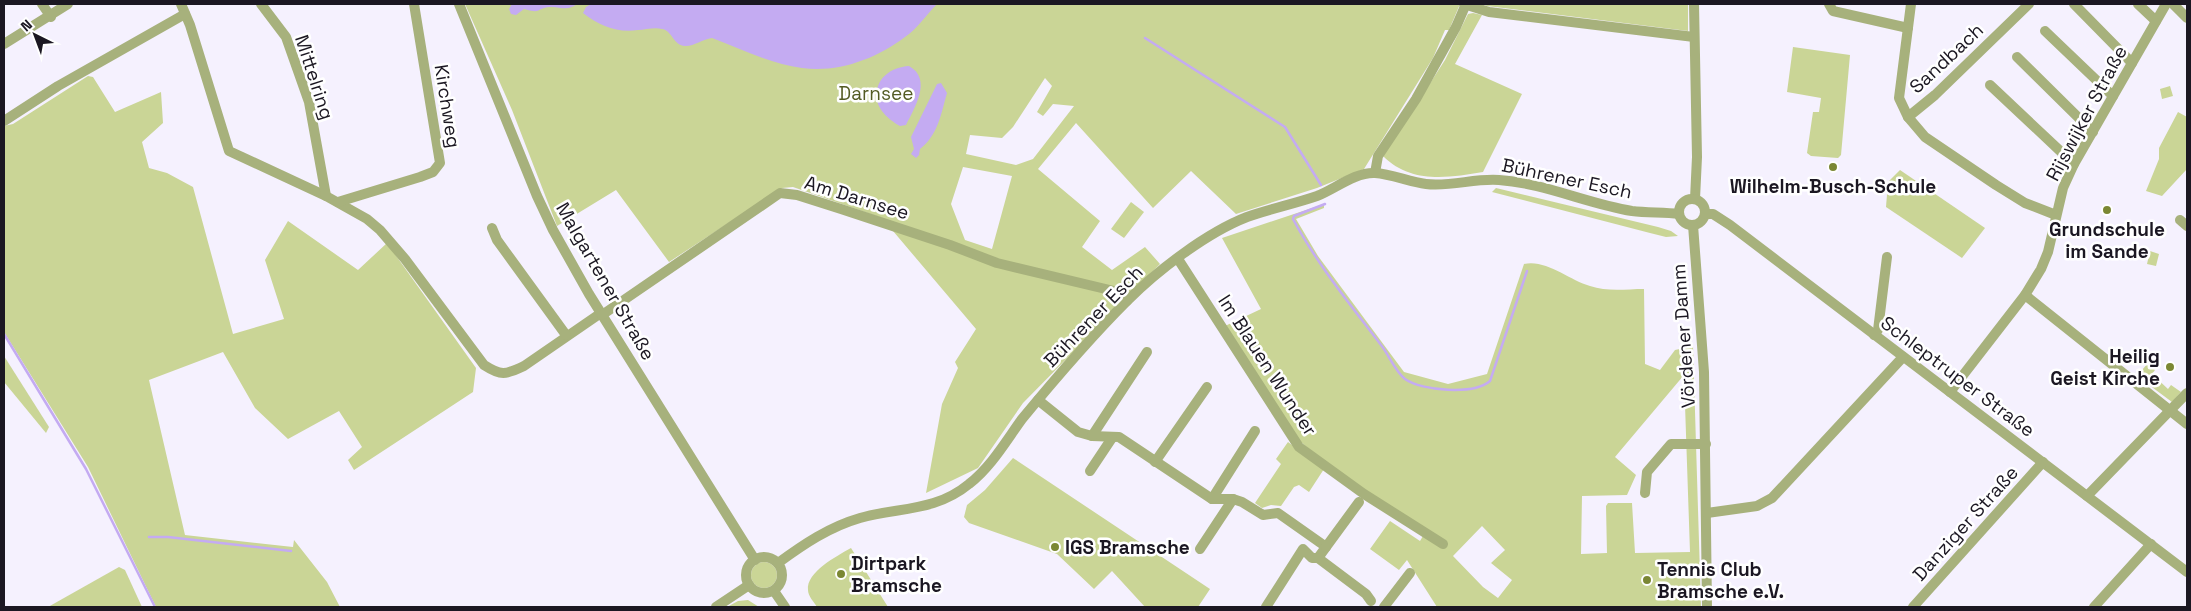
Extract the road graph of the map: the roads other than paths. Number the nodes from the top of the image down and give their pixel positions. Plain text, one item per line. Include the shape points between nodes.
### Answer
1 (42, 4) edge
2 (68, 4) edge
3 (261, 4) edge
4 (414, 4) edge
5 (458, 4) edge
6 (1465, 4) edge
7 (1694, 4) edge
8 (1829, 4) edge
9 (1911, 4) edge
10 (2029, 4) edge
11 (2074, 4) edge
12 (2138, 4) edge
13 (2166, 4) edge
14 (2173, 4) edge
15 (184, 7) edge
16 (50, 17) junction
17 (2187, 18) edge
18 (2156, 21) junction
19 (1908, 28) junction
20 (2045, 30) dead end
21 (1694, 37) junction
22 (4, 44) edge
23 (2017, 57) dead end
24 (2132, 63) junction
25 (1990, 85) dead end
26 (2113, 96) junction
27 (1908, 117) junction
28 (4, 121) edge
29 (2093, 132) junction
30 (2074, 164) junction
31 (1375, 173) junction
32 (326, 196) junction
33 (1695, 199) junction
34 (338, 202) junction
35 (1679, 214) junction
36 (1706, 214) junction
37 (2056, 215) junction
38 (1693, 225) junction
39 (492, 228) dead end
40 (1887, 257) dead end
41 (1178, 259) junction
42 (2025, 295) junction
43 (1127, 301) junction
44 (602, 314) junction
45 (566, 335) junction
46 (1874, 335) junction
47 (1147, 352) dead end
48 (1903, 357) junction
49 (1207, 387) dead end
50 (1950, 392) junction
51 (2187, 393) edge
52 (1038, 400) junction
53 (2170, 410) junction
54 (2187, 424) edge
55 (1255, 431) dead end
56 (1092, 436) junction
57 (1112, 438) junction
58 (1706, 444) junction
59 (1155, 462) junction
60 (2043, 462) junction
61 (1090, 471) dead end
62 (1645, 493) dead end
63 (2087, 496) junction
64 (1212, 499) junction
65 (1233, 499) junction
66 (1359, 502) dead end
67 (1707, 513) junction
68 (1309, 536) junction
69 (1443, 544) dead end
70 (2151, 544) junction
71 (1326, 547) junction
72 (1200, 549) dead end
73 (1303, 549) junction
74 (1318, 558) junction
75 (755, 560) junction
76 (778, 563) junction
77 (2187, 572) edge
78 (1410, 573) dead end
79 (749, 585) junction
80 (774, 591) junction
81 (1367, 604) edge
82 (716, 607) edge
83 (785, 607) edge
84 (1266, 607) edge
85 (1380, 607) edge
86 (1384, 607) edge
87 (1707, 607) edge
88 (1913, 607) edge
89 (2094, 607) edge

1 - 16 street
2 - 16 street
3 - 32 street, Mittelring via 286,37 309,102
4 - 34 street, Kirchweg via 440,163 433,172 420,177
5 - 44 street, Malgartener Straße via 537,196
6 - 21 street via 1489,12
6 - 31 street via 1456,27 1416,99 1378,156
7 - 21 street
8 - 19 street via 1833,11
9 - 19 street
10 - 27 street, Sandbach
11 - 24 street
12 - 18 street
13 - 18 street, Rijswijker Straße
14 - 17 street
15 - 28 street
15 - 32 street via 229,151
16 - 22 street
18 - 24 street, Rijswijker Straße
19 - 27 street via 1899,98
20 - 26 street
21 - 33 street
23 - 29 street
24 - 26 street, Rijswijker Straße
25 - 30 street
26 - 29 street, Rijswijker Straße
27 - 37 street via 1925,137 1996,185 2025,203
29 - 30 street, Rijswijker Straße
30 - 37 street, Rijswijker Straße
31 - 35 street, Bührener Esch via 1441,186 1498,179 1633,211
31 - 41 street, Bührener Esch via 1356,177 1315,197 1225,227
32 - 34 street
33 - 35 street via 1684,203
33 - 36 street via 1704,206
34 - 45 street via 380,230 484,365 498,374 524,366
35 - 38 street via 1683,221
36 - 38 street via 1700,223
36 - 46 street, Schleptruper Straße via 1722,219
37 - 42 street, Rijswijker Straße via 2048,252
38 - 58 street, Vördener Damm
39 - 45 street via 497,240
40 - 46 street via 1878,330
41 - 43 street, Bührener Esch
41 - 69 street, Im Blauen Wunder via 1299,447 1364,494
42 - 50 street, Rijswijker Straße
42 - 53 street
43 - 44 street, Am Darnsee via 1114,291 997,263 850,212 797,195 780,193
43 - 52 street, Bührener Esch
44 - 45 street
44 - 75 street, Malgartener Straße
46 - 48 street, Schleptruper Straße
47 - 56 street
48 - 50 street, Schleptruper Straße
48 - 67 street via 1772,498 1757,506
49 - 59 street
50 - 60 street, Schleptruper Straße
51 - 53 street
52 - 56 street via 1078,432
52 - 76 street, Bührener Esch via 984,470 954,495 921,508 863,517 833,527
53 - 54 street
53 - 63 street
55 - 64 street
56 - 57 street
57 - 59 street via 1118,436
57 - 61 street
58 - 62 street via 1671,444 1648,472
58 - 67 street, Vördener Damm
59 - 64 street
60 - 63 street, Schleptruper Straße
60 - 88 street, Danziger Straße
63 - 70 street, Schleptruper Straße
64 - 65 street
65 - 68 street via 1263,514 1278,514
65 - 72 street
66 - 71 street
67 - 87 street, Vördener Damm
68 - 71 street
68 - 73 street
70 - 77 street, Schleptruper Straße
70 - 89 street
71 - 74 street
73 - 74 street via 1312,558
73 - 84 street
74 - 81 street via 1366,594
75 - 76 street via 767,557
75 - 79 street via 750,563 746,574
76 - 80 street via 783,578
78 - 86 street
79 - 80 street via 760,593
79 - 82 street
80 - 83 street
81 - 85 street via 1377,602

